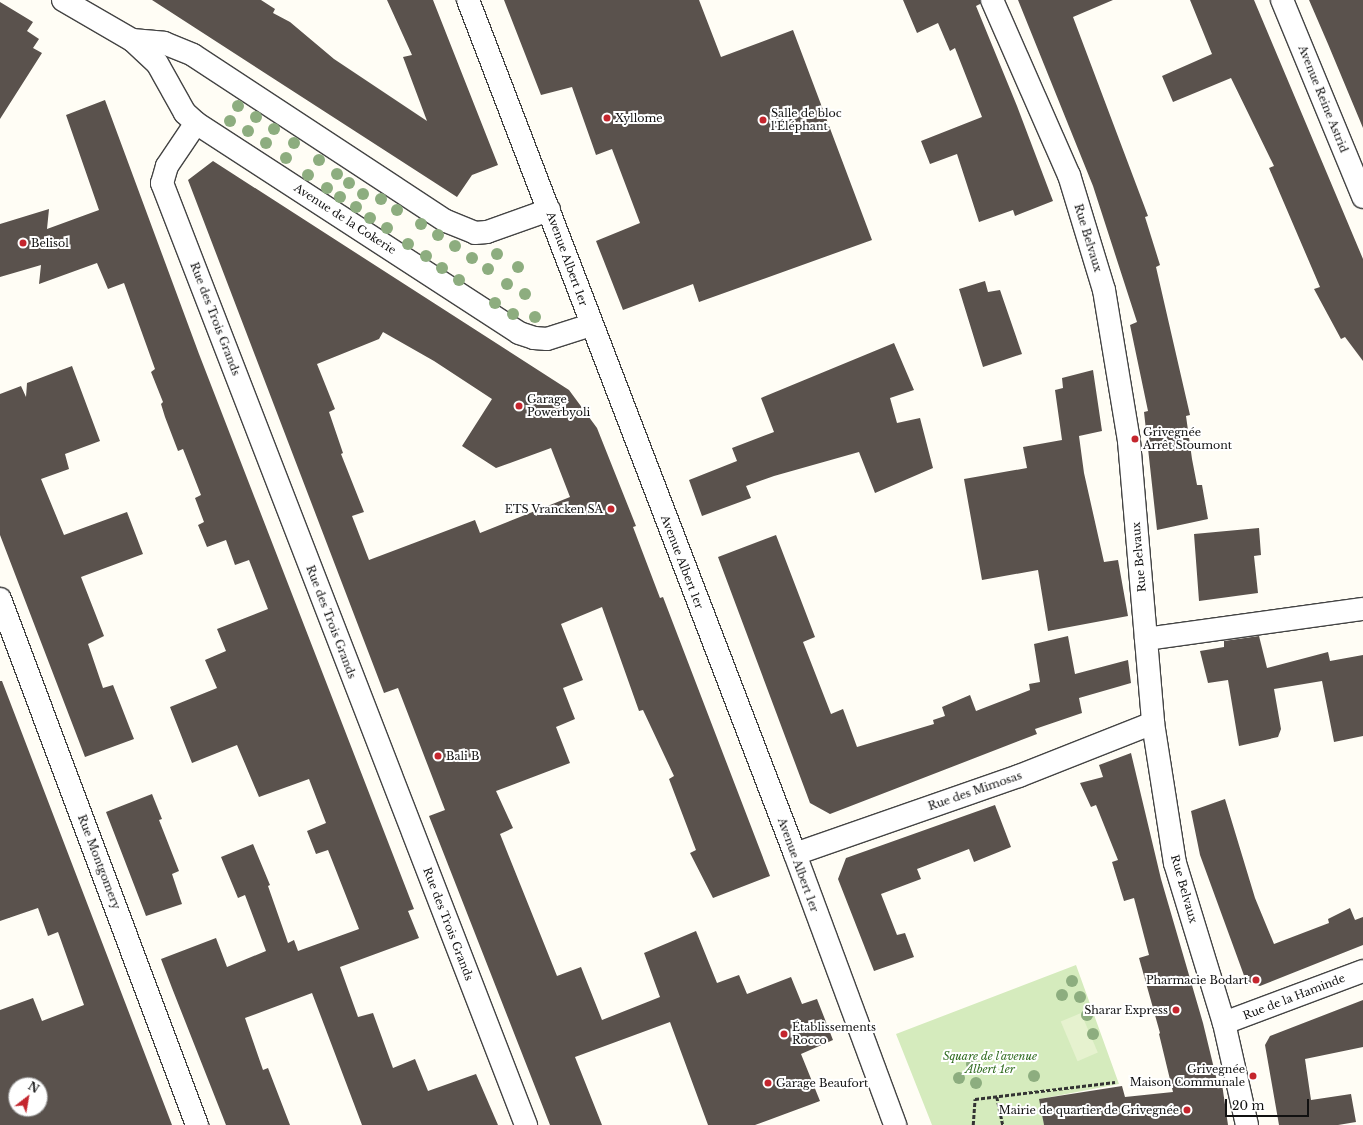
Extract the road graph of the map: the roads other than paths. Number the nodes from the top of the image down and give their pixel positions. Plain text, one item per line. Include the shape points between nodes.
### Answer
1 (63, 0) edge
2 (468, 0) edge
3 (992, 0) edge
4 (1282, 0) edge
5 (132, 40) junction
6 (196, 123) junction
7 (1363, 197) edge
8 (549, 210) junction
9 (591, 325) junction
10 (0, 599) edge
11 (1363, 609) edge
12 (1146, 639) junction
13 (1153, 723) junction
14 (795, 854) junction
15 (1363, 971) edge
16 (1224, 1023) junction
17 (198, 1125) edge
18 (526, 1125) edge
19 (894, 1125) edge
20 (1247, 1125) edge

1 - 5 street, Avenue de la Cokerie
2 - 8 street, Avenue Albert 1er
3 - 12 street, Rue Belvaux via 1069,175 1104,290 1128,441
4 - 7 street, Avenue Reine Astrid
5 - 6 street, Avenue de la Cokerie via 157,63 185,113
5 - 8 street, Avenue de la Cokerie via 164,43 193,55 446,221 475,234
6 - 9 street, Avenue de la Cokerie via 519,333 547,339
6 - 18 street, Rue des Trois Grands via 166,166 162,183
8 - 9 street, Avenue Albert 1er
9 - 14 street, Avenue Albert 1er
10 - 17 street, Rue Montgomery
11 - 12 street
12 - 13 street, Rue Belvaux
13 - 14 street, Rue des Mimosas via 1019,776
13 - 16 street, Rue Belvaux via 1175,863
14 - 19 street, Avenue Albert 1er
15 - 16 street, Rue de la Haminde
16 - 20 street, Rue Belvaux

